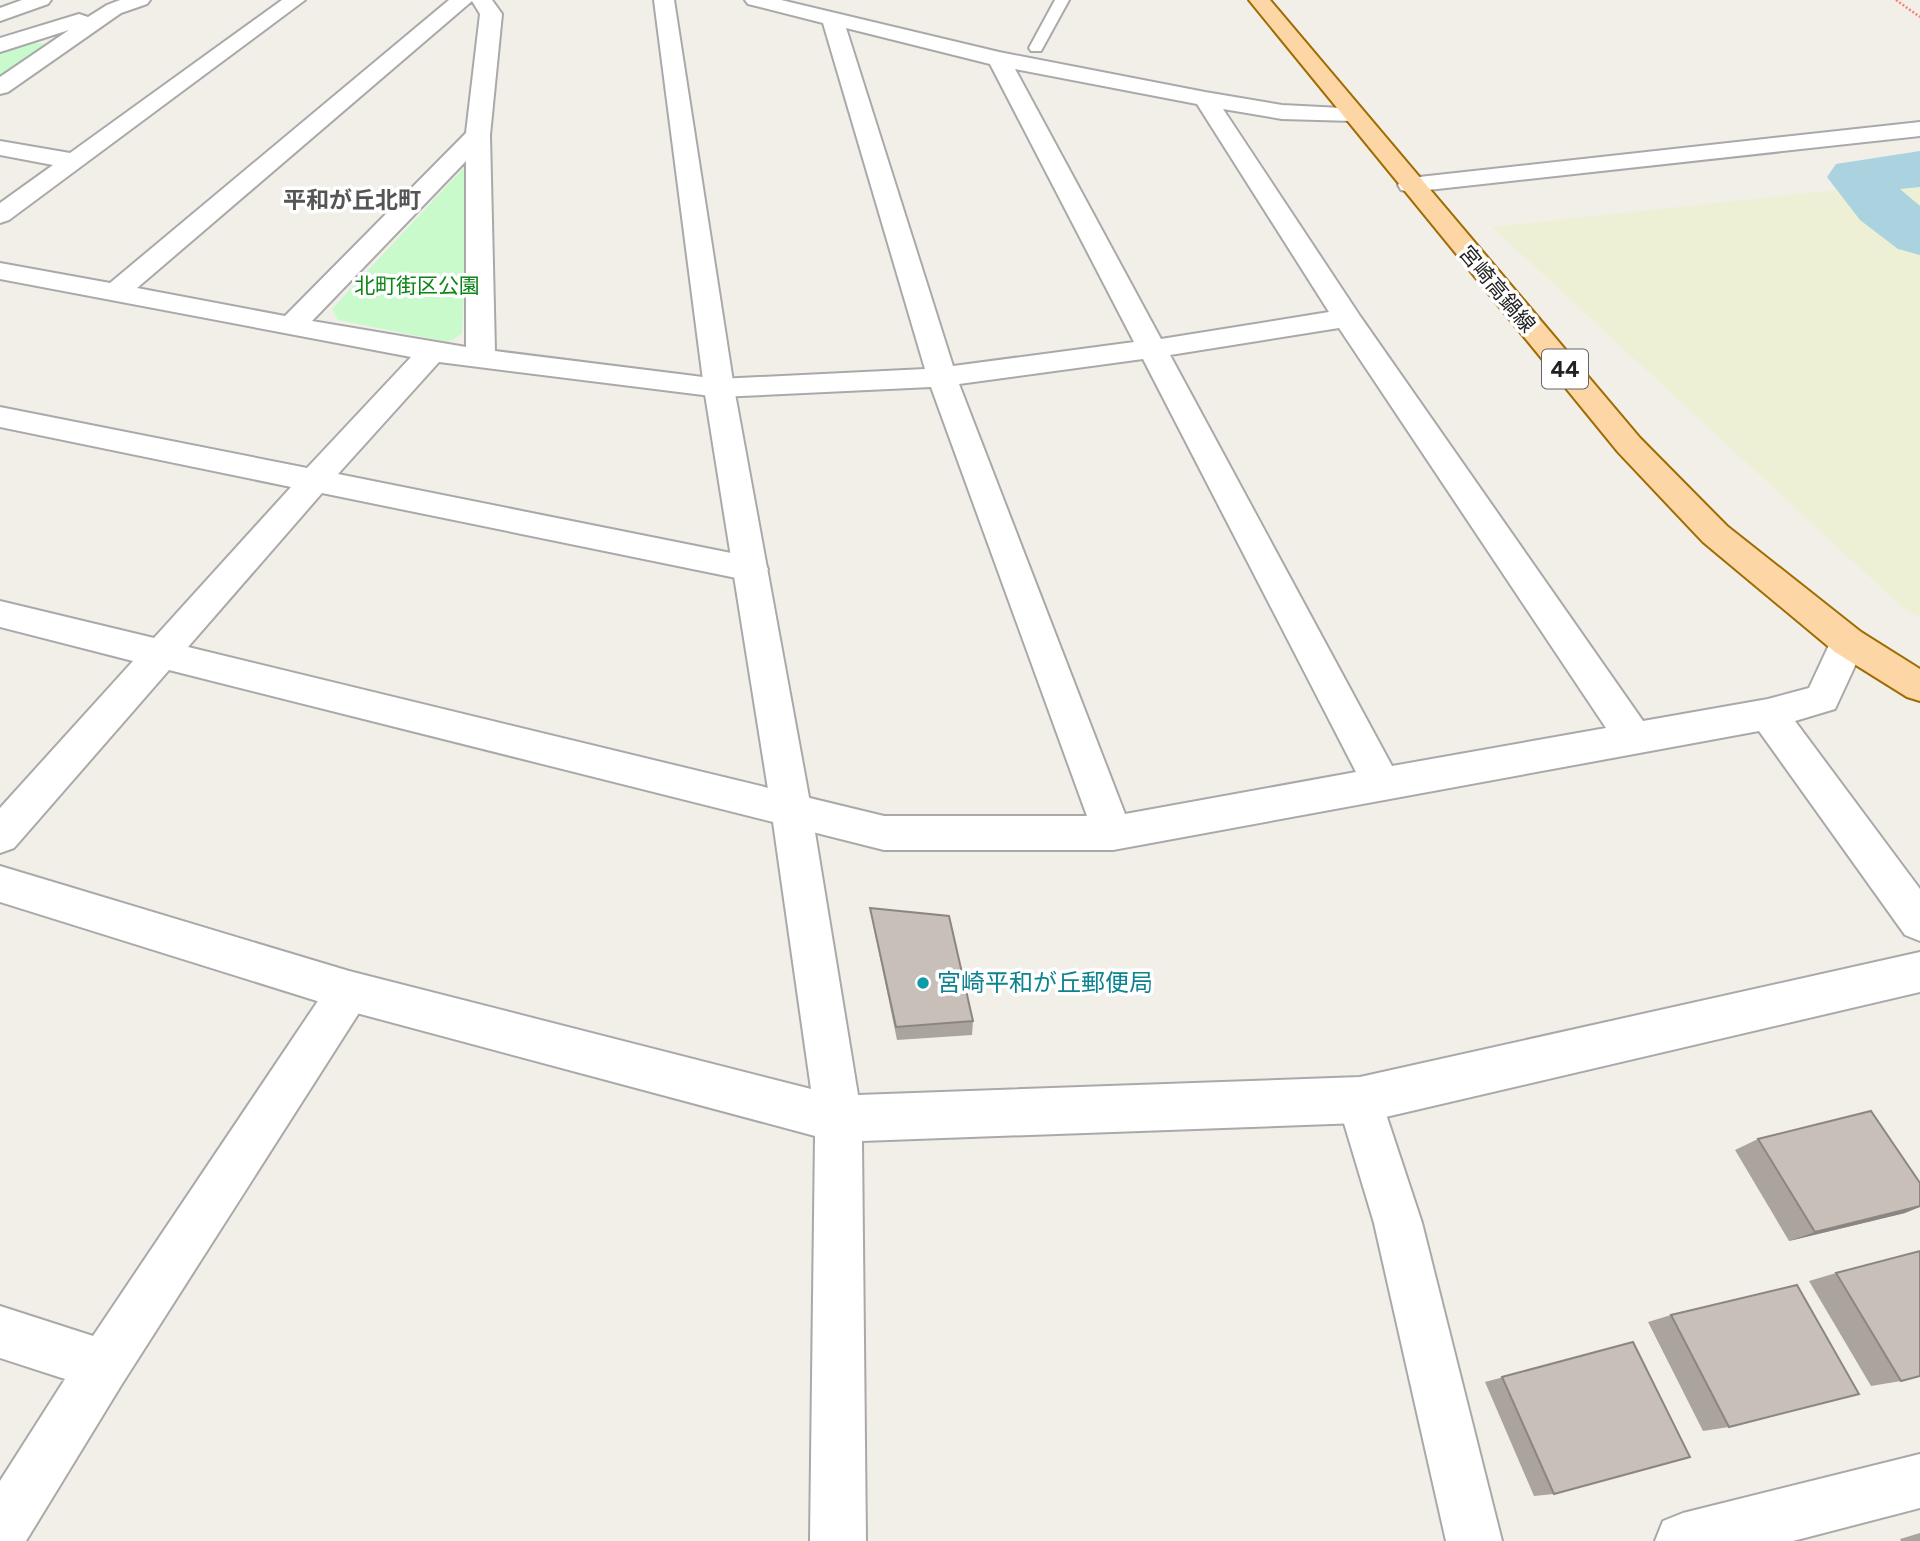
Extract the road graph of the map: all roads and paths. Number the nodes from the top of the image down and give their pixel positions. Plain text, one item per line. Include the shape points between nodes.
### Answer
1 (41, 0) edge
2 (139, 0) edge
3 (295, 0) edge
4 (462, 0) edge
5 (482, 0) edge
6 (664, 0) edge
7 (755, 0) edge
8 (1062, 0) edge
9 (1259, 0) edge
10 (1896, 0) edge
11 (114, 9) junction
12 (0, 15) edge
13 (1920, 17) edge
14 (832, 18) junction
15 (0, 45) edge
16 (1036, 48) dead end
17 (999, 59) junction
18 (0, 87) edge
19 (1205, 99) junction
20 (1353, 114) junction
21 (1920, 129) edge
22 (478, 135) junction
23 (0, 148) edge
24 (74, 160) junction
25 (1410, 185) junction
26 (0, 215) edge
27 (0, 271) edge
28 (117, 291) junction
29 (1347, 318) junction
30 (292, 325) junction
31 (1152, 349) junction
32 (432, 352) junction
33 (481, 359) junction
34 (942, 377) junction
35 (719, 388) junction
36 (0, 417) edge
37 (314, 481) junction
38 (751, 569) junction
39 (0, 614) edge
40 (1848, 642) junction
41 (162, 653) junction
42 (1920, 687) edge
43 (1768, 714) junction
44 (1636, 740) junction
45 (1383, 786) junction
46 (791, 808) junction
47 (1114, 833) junction
48 (0, 836) edge
49 (0, 884) edge
50 (1920, 922) edge
51 (1920, 972) edge
52 (349, 991) junction
53 (1360, 1100) junction
54 (839, 1119) junction
55 (0, 1332) edge
56 (104, 1366) junction
57 (1920, 1481) edge
58 (0, 1532) edge
59 (838, 1541) edge
60 (1474, 1541) edge
61 (1683, 1541) edge

1 - 12 street
2 - 11 street
3 - 24 street
4 - 28 street
5 - 22 street via 491,14
6 - 35 street
7 - 14 street
8 - 16 lane
9 - 20 main road, 宮崎高鍋線 / 44
10 - 13 path
11 - 15 street
11 - 18 street
14 - 17 street
14 - 34 street
17 - 19 street
17 - 31 street
19 - 20 street via 1282,112
19 - 29 street
20 - 25 main road, 宮崎高鍋線 / 44
21 - 25 street
22 - 30 street
22 - 33 street
23 - 24 street
24 - 26 street
25 - 40 main road, 宮崎高鍋線 / 44 via 1629,445 1714,534
27 - 28 street
28 - 30 street
29 - 31 street
29 - 44 street
30 - 32 street
31 - 34 street
31 - 45 street
32 - 33 street
32 - 37 street
33 - 35 street
34 - 35 street
34 - 47 street
35 - 38 street
36 - 37 street
37 - 38 street
37 - 41 street
38 - 46 street
39 - 41 street
40 - 42 main road, 宮崎高鍋線 / 44
40 - 43 street via 1822,699
41 - 46 street
41 - 48 street
43 - 44 street
43 - 50 street
44 - 45 street
45 - 47 street
46 - 47 street via 884,833
46 - 54 street
49 - 52 street
51 - 53 street
52 - 54 street
52 - 56 street
53 - 54 street
53 - 60 street via 1398,1223
54 - 59 street
55 - 56 street
56 - 58 street
57 - 61 street

